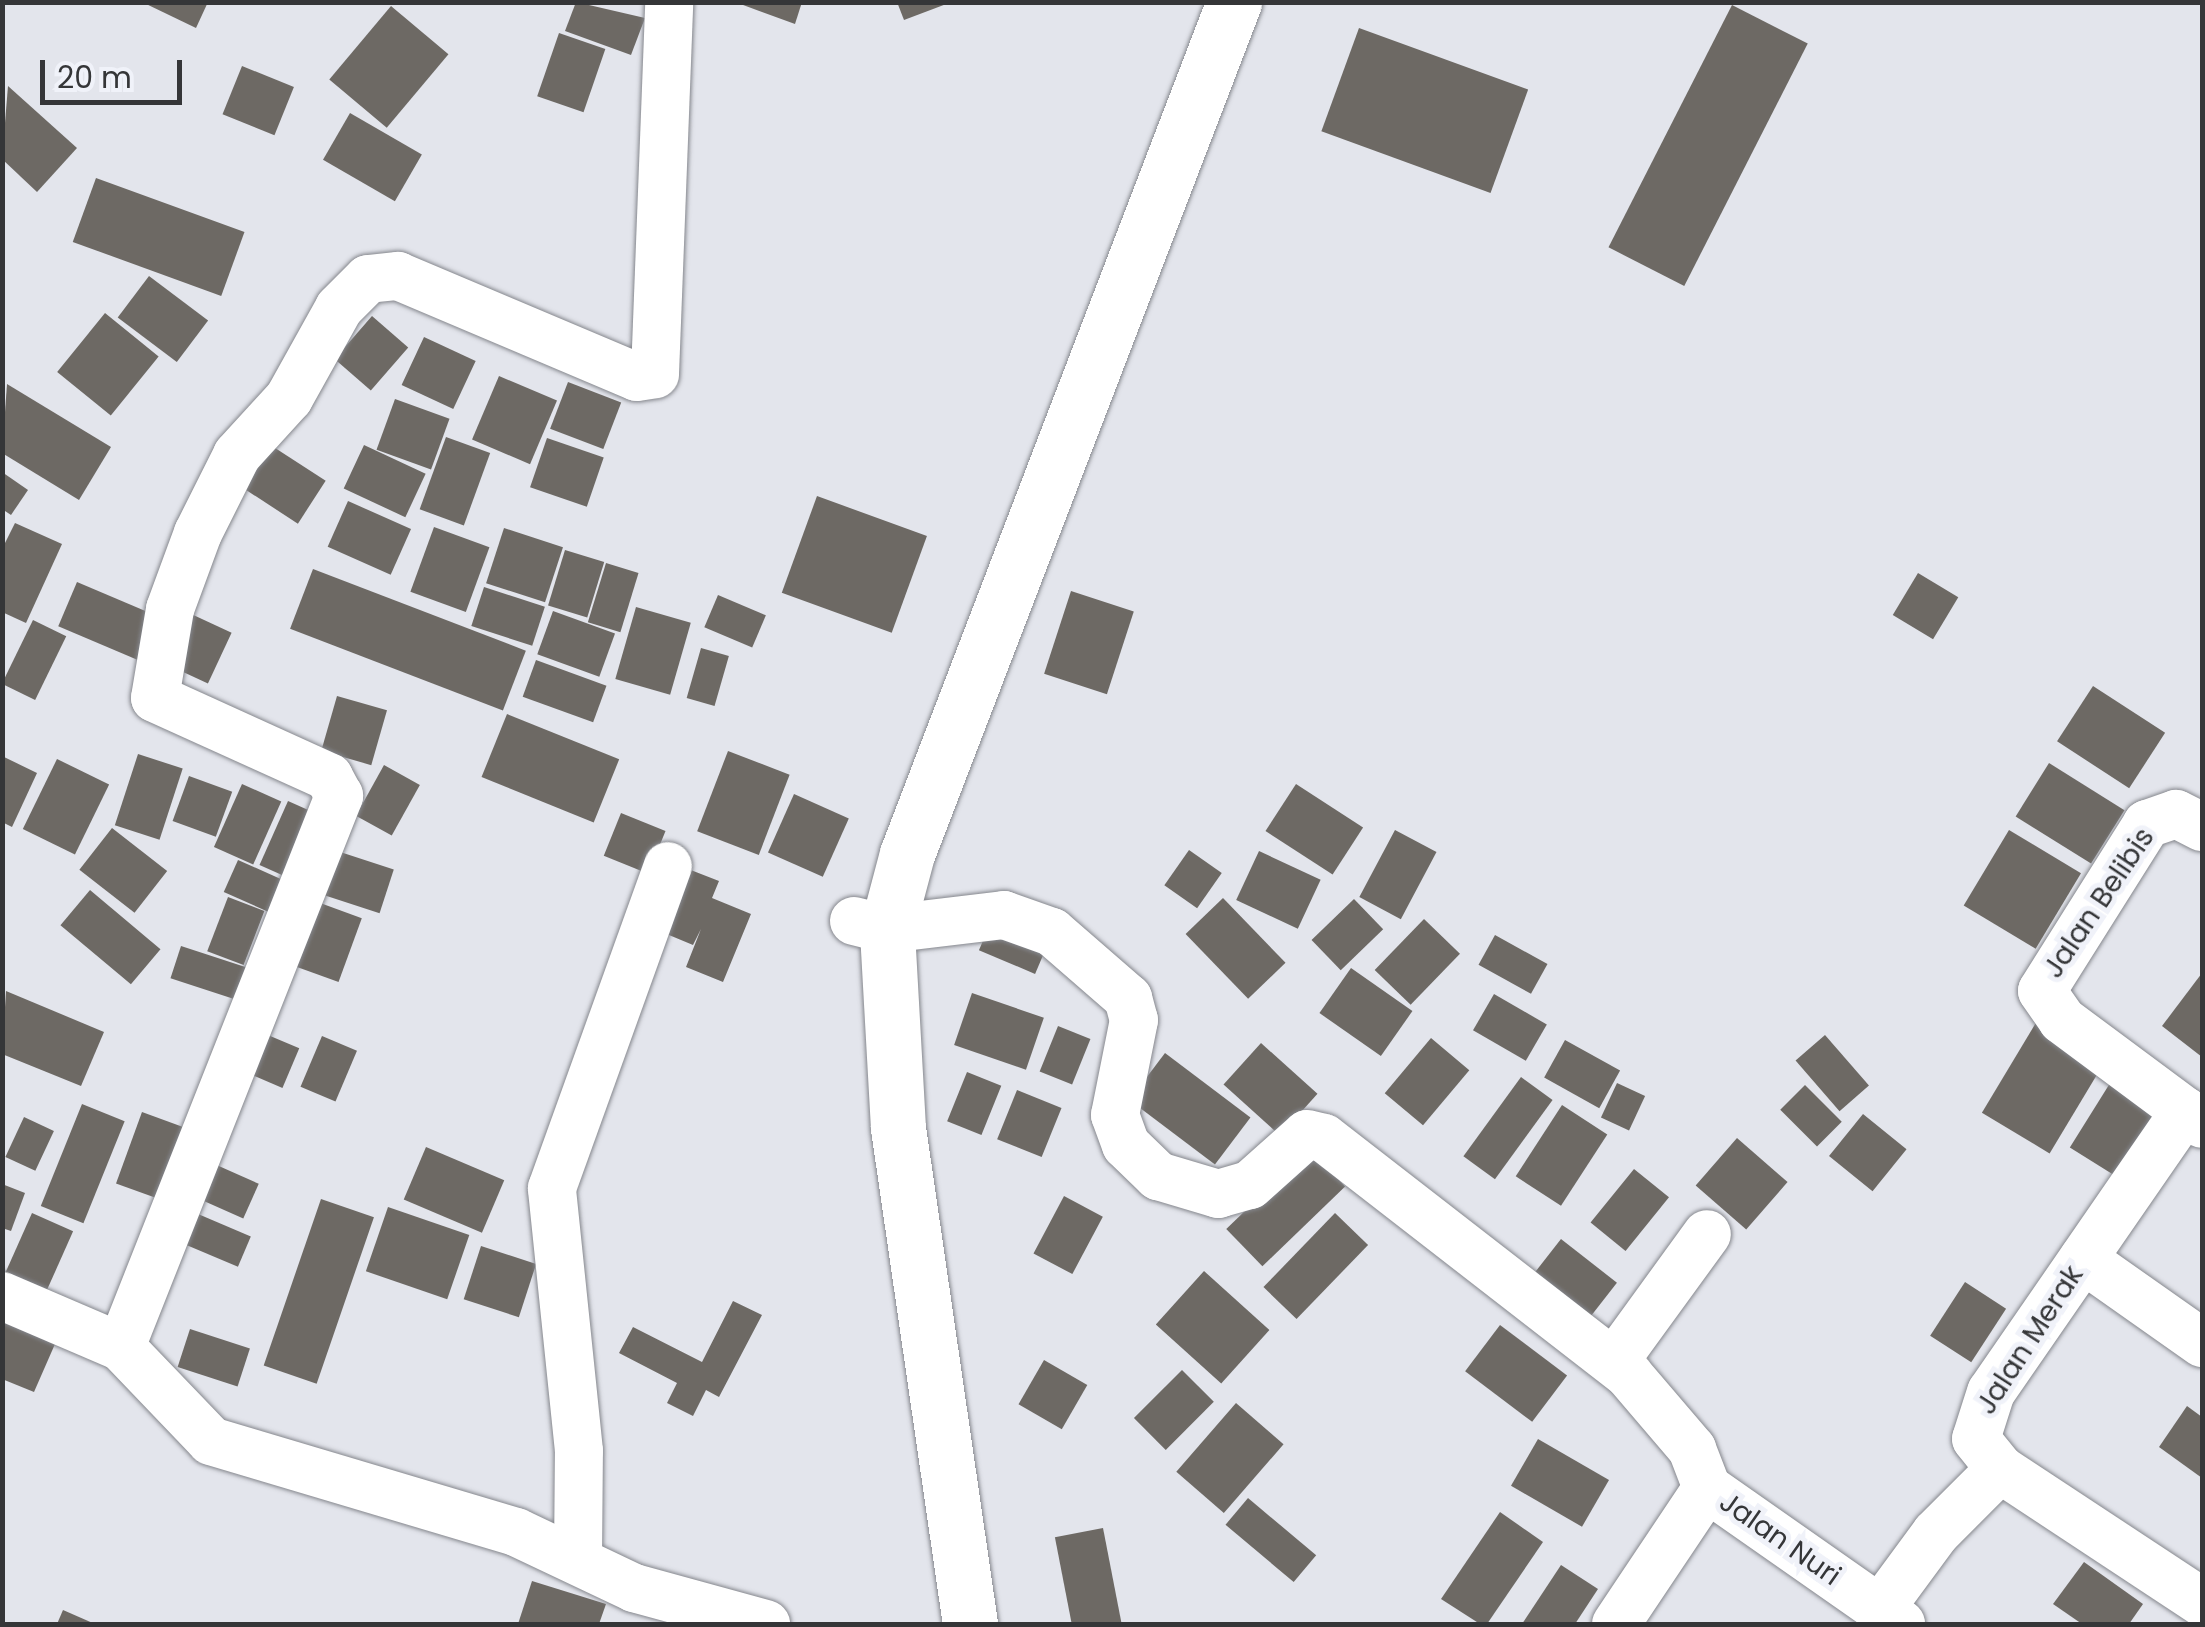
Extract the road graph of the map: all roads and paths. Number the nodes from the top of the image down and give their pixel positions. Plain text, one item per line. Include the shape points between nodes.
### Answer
1 (669, 2) edge
2 (1194, 2) edge
3 (1234, 2) edge
4 (2198, 815) edge
5 (668, 866) dead end
6 (871, 925) junction
7 (2194, 1118) edge
8 (1707, 1234) dead end
9 (2083, 1259) junction
10 (2, 1296) edge
11 (2202, 1344) edge
12 (121, 1347) junction
13 (1614, 1362) junction
14 (2000, 1469) junction
15 (1707, 1488) junction
16 (578, 1558) junction
17 (2202, 1602) edge
18 (628, 1606) edge
19 (1890, 1617) edge
20 (766, 1624) edge
21 (936, 1624) edge
22 (970, 1624) edge
23 (1616, 1624) edge

1 - 12 street via 655,374 637,376 398,276 368,279 339,308 288,398 236,454 198,534 170,609 155,698 329,777 339,796
2 - 6 street
3 - 6 street via 907,854
4 - 7 street, Jalan Belibis via 2164,814 2147,824 2042,992 2062,1020
5 - 16 street via 556,1158 552,1188 580,1452
6 - 13 street via 1004,915 1052,932 1128,998 1134,1020 1115,1114 1126,1145 1158,1176 1218,1194 1250,1185 1307,1134 1324,1138
6 - 21 street via 851,1012
6 - 22 street
7 - 9 street, Jalan Merak
8 - 13 street
9 - 11 street
9 - 14 street, Jalan Merak via 1976,1424 1976,1439
10 - 12 street
12 - 16 street via 211,1441
13 - 15 street via 1672,1422
14 - 17 street, Jalan Merak
14 - 19 street via 1936,1532
15 - 19 street, Jalan Nuri
15 - 23 street
16 - 18 street
18 - 20 street

